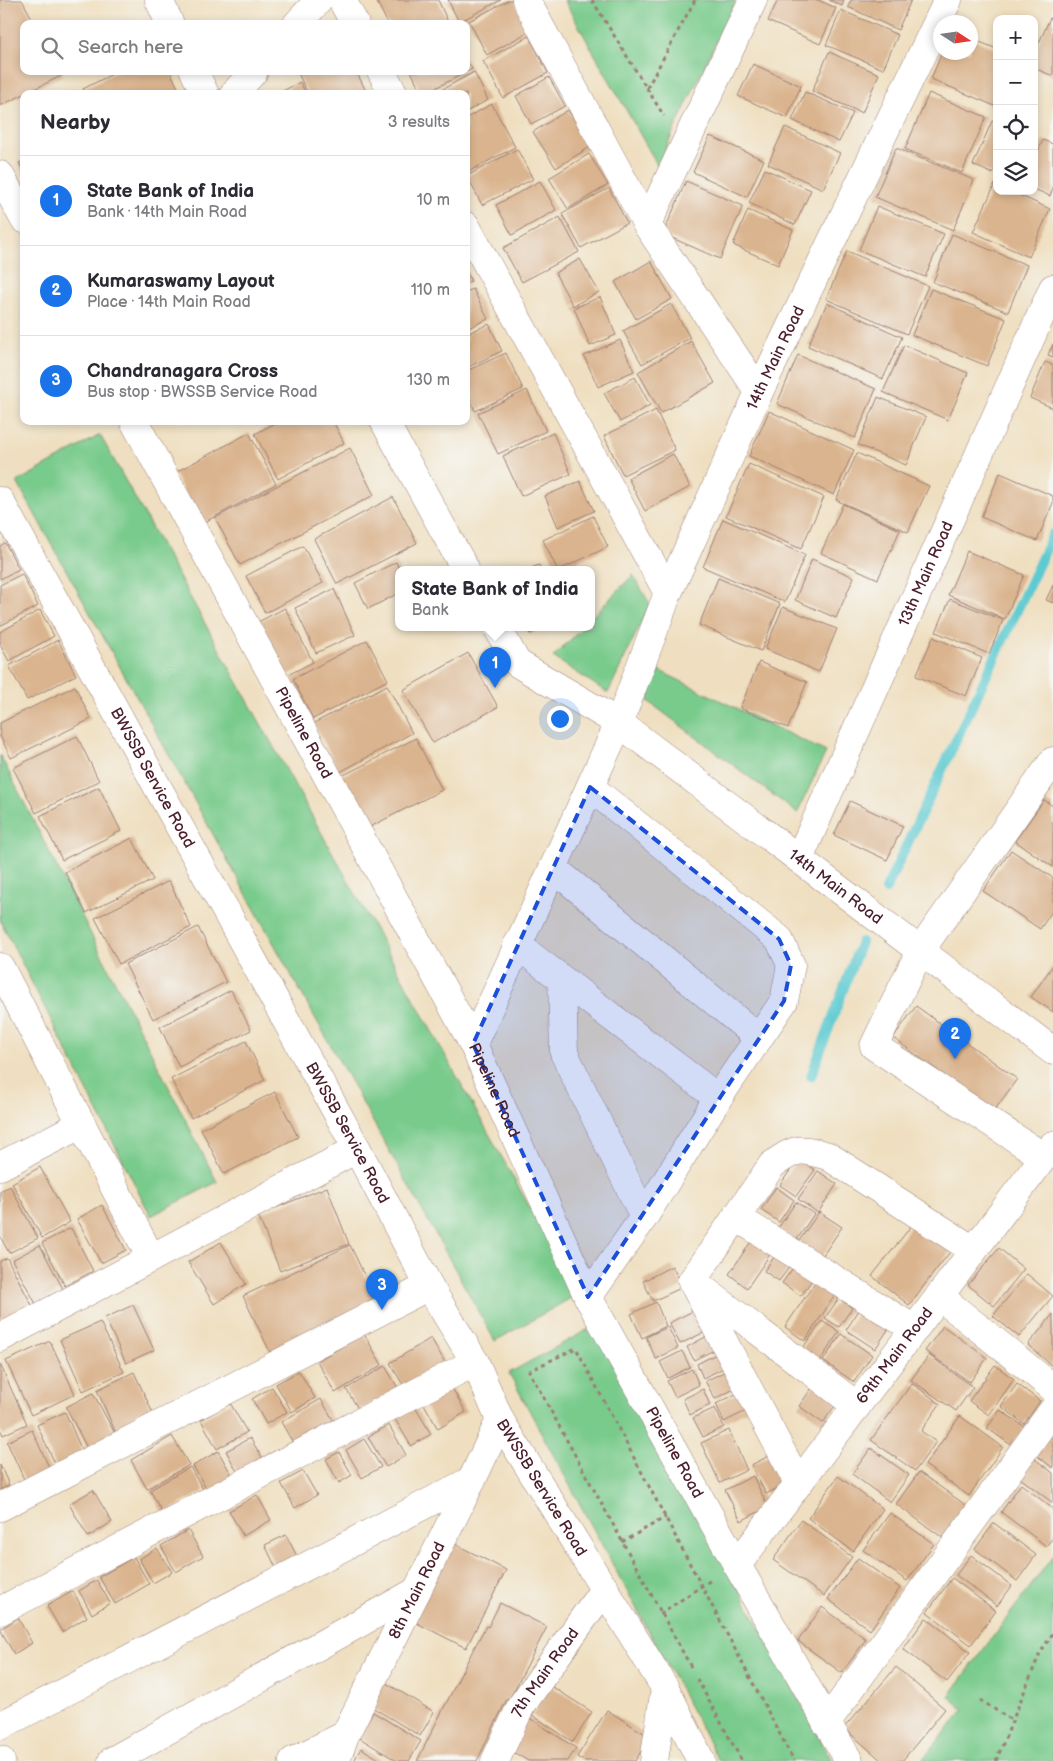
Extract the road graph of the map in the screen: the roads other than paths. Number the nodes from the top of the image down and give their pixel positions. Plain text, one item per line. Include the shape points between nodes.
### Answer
1 (159, 0) edge
2 (319, 0) edge
3 (342, 0) edge
4 (526, 0) edge
5 (754, 0) edge
6 (948, 0) edge
7 (168, 20) edge
8 (301, 20) edge
9 (353, 20) edge
10 (196, 75) edge
11 (251, 75) edge
12 (383, 75) edge
13 (203, 90) edge
14 (237, 90) edge
15 (392, 90) edge
16 (0, 175) edge
17 (20, 212) edge
18 (647, 225) junction
19 (470, 233) edge
20 (1053, 288) edge
21 (759, 392) junction
22 (136, 425) edge
23 (386, 425) edge
24 (1, 503) edge
25 (463, 566) edge
26 (668, 593) junction
27 (499, 631) edge
28 (619, 723) junction
29 (1053, 761) edge
30 (590, 787) junction
31 (799, 859) junction
32 (553, 868) junction
33 (518, 946) junction
34 (920, 951) junction
35 (0, 967) edge
36 (562, 980) junction
37 (759, 1038) junction
38 (473, 1044) junction
39 (1053, 1051) edge
40 (718, 1098) junction
41 (82, 1124) junction
42 (357, 1149) junction
43 (1048, 1151) edge
44 (0, 1166) edge
45 (644, 1217) junction
46 (736, 1217) junction
47 (973, 1250) junction
48 (151, 1258) junction
49 (692, 1281) junction
50 (429, 1286) junction
51 (939, 1296) junction
52 (588, 1297) junction
53 (914, 1329) junction
54 (0, 1338) edge
55 (475, 1362) junction
56 (1053, 1388) edge
57 (857, 1406) junction
58 (1053, 1410) edge
59 (500, 1420) junction
60 (472, 1480) junction
61 (798, 1482) junction
62 (0, 1507) edge
63 (737, 1565) junction
64 (605, 1588) junction
65 (417, 1591) junction
66 (0, 1611) edge
67 (664, 1688) junction
68 (826, 1723) junction
69 (0, 1726) edge
70 (345, 1735) junction
71 (112, 1761) edge
72 (293, 1761) edge
73 (336, 1761) edge
74 (495, 1761) edge
75 (654, 1761) edge
76 (701, 1761) edge
77 (848, 1761) edge

1 - 7 street
2 - 8 street
3 - 9 street
4 - 18 street
5 - 18 street
6 - 21 street, 14th Main Road
10 - 13 street
11 - 14 street
12 - 15 street
16 - 17 street
18 - 21 street
19 - 26 street
20 - 31 street, 13th Main Road
21 - 26 street, 14th Main Road
22 - 38 street, Pipeline Road
23 - 25 street
24 - 42 street, BWSSB Service Road
26 - 28 street, 14th Main Road
27 - 28 street, 14th Main Road via 517,663
28 - 30 street
28 - 31 street, 14th Main Road
29 - 34 street
30 - 32 street
30 - 37 street via 780,939 790,965 784,1000
31 - 34 street, 14th Main Road
32 - 33 street
32 - 37 street
33 - 36 street
33 - 38 street
34 - 39 street, 14th Main Road
34 - 43 street via 874,1046
35 - 41 street
36 - 40 street
36 - 45 street via 564,1053
37 - 40 street
38 - 52 street, Pipeline Road
40 - 45 street
41 - 44 street
41 - 48 street
42 - 48 street
42 - 50 street, BWSSB Service Road
43 - 47 street, 69th Main Road
45 - 52 street
46 - 47 street via 772,1165 791,1151 805,1150 828,1156
46 - 49 street
46 - 53 street
47 - 51 street, 69th Main Road
48 - 54 street
49 - 57 street
49 - 61 street
50 - 55 street, BWSSB Service Road
50 - 62 street
51 - 53 street, 69th Main Road
51 - 56 street
52 - 63 street, Pipeline Road
53 - 57 street, 69th Main Road
55 - 59 street, BWSSB Service Road
55 - 66 street
57 - 61 street, 69th Main Road
58 - 68 street
59 - 60 street, 8th Main Road
59 - 64 street, BWSSB Service Road
60 - 65 street, 8th Main Road
60 - 69 street
61 - 63 street, 69th Main Road
63 - 68 street, Pipeline Road
64 - 67 street, BWSSB Service Road
64 - 74 street, 7th Main Road via 522,1706
65 - 70 street, 8th Main Road
65 - 71 street
67 - 75 street
67 - 76 street, BWSSB Service Road
68 - 77 street, Pipeline Road
70 - 72 street
70 - 73 street, 8th Main Road

